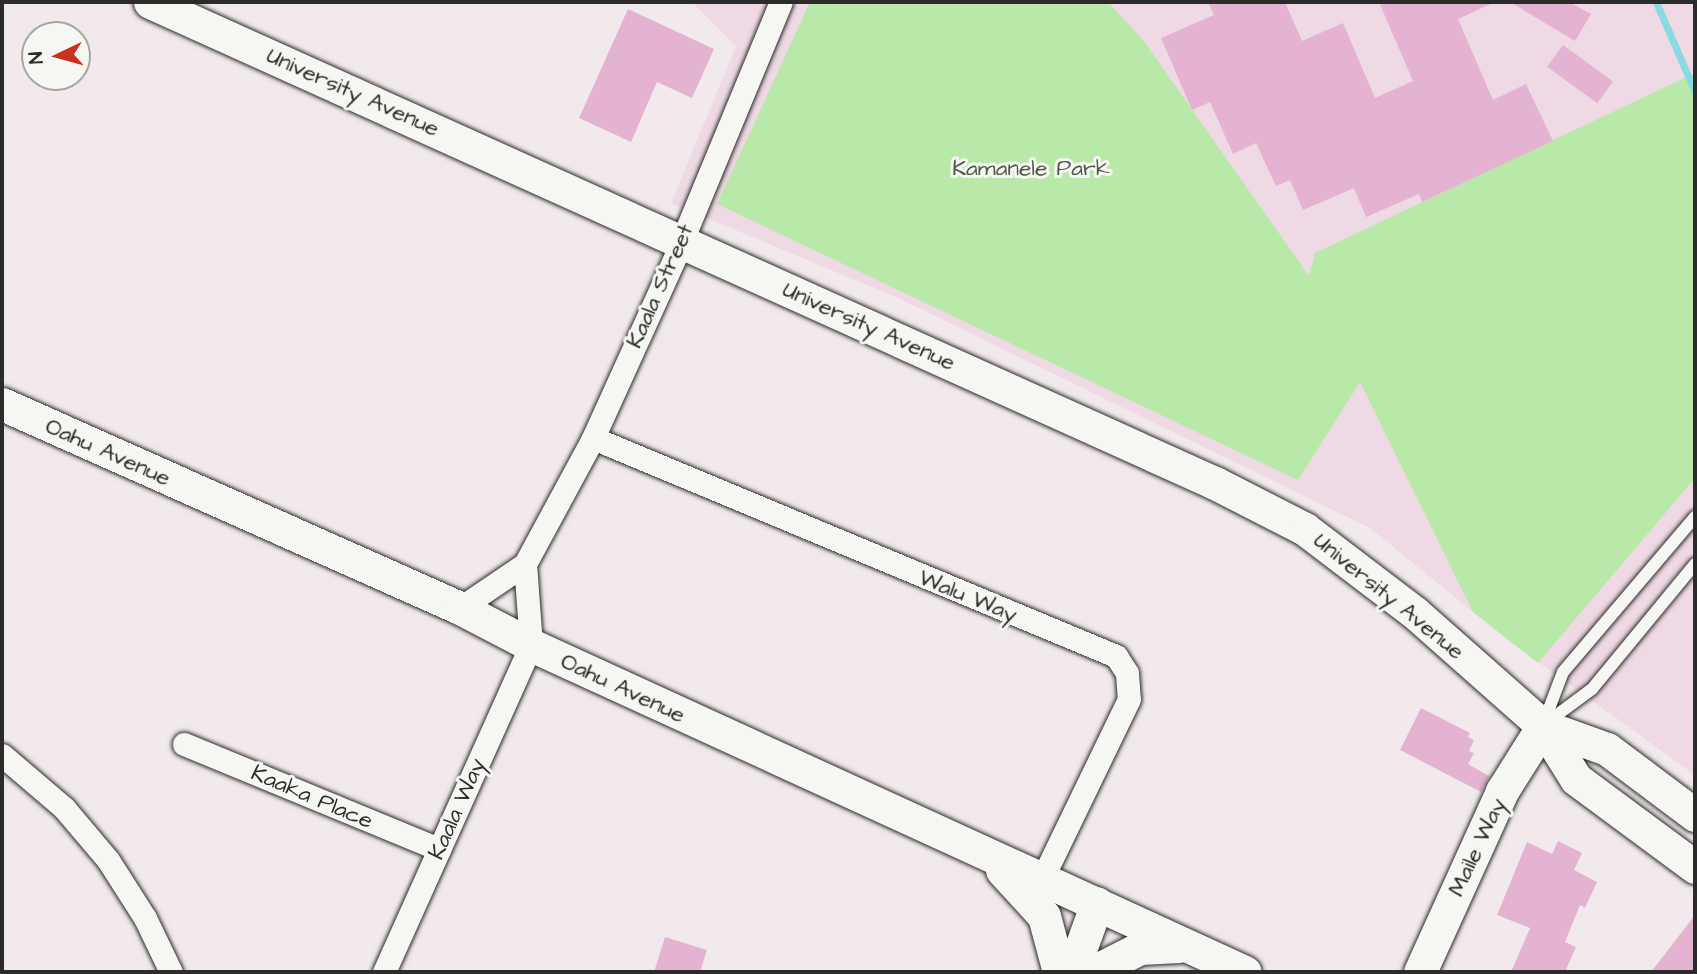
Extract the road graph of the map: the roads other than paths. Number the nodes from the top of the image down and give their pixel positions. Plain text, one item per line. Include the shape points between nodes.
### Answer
1 (781, 2) edge
2 (169, 6) edge
3 (681, 244) junction
4 (2, 404) edge
5 (593, 438) junction
6 (1695, 517) edge
7 (525, 564) junction
8 (1695, 564) edge
9 (460, 608) junction
10 (531, 645) junction
11 (1543, 726) junction
12 (184, 744) dead end
13 (2, 755) edge
14 (1695, 815) edge
15 (439, 849) junction
16 (979, 850) junction
17 (1695, 867) edge
18 (1042, 879) junction
19 (1097, 903) junction
20 (1184, 947) junction
21 (170, 972) edge
22 (384, 972) edge
23 (1059, 972) edge
24 (1072, 972) edge
25 (1093, 972) edge
26 (1245, 972) edge
27 (1420, 972) edge

1 - 3 street, Kaala Street
2 - 3 street, University Avenue
3 - 5 street, Kaala Street
3 - 11 street, University Avenue via 1215,482 1305,530 1414,612
4 - 9 street, Oahu Avenue
5 - 7 street, Kaala Street
5 - 18 street, Walu Way via 1116,656 1127,673 1129,699
6 - 11 lane, Maile Way via 1563,672
7 - 9 street, Kaala Street
7 - 10 street
8 - 11 lane, Maile Way via 1592,689
9 - 10 street, Oahu Avenue
10 - 15 street, Kaala Way
10 - 16 street, Oahu Avenue
11 - 14 street, University Avenue via 1607,749
11 - 17 street, University Avenue via 1576,779
11 - 27 street, Maile Way via 1502,791
12 - 15 street, Kaaka Place
13 - 21 street via 64,808 108,860 145,918
15 - 22 street, Kaala Way
16 - 18 street, Oahu Avenue
16 - 23 street via 1033,900 1052,934
18 - 19 street, Oahu Avenue
19 - 20 street, Oahu Avenue
19 - 24 street
20 - 25 street via 1140,947
20 - 26 street, Oahu Avenue

